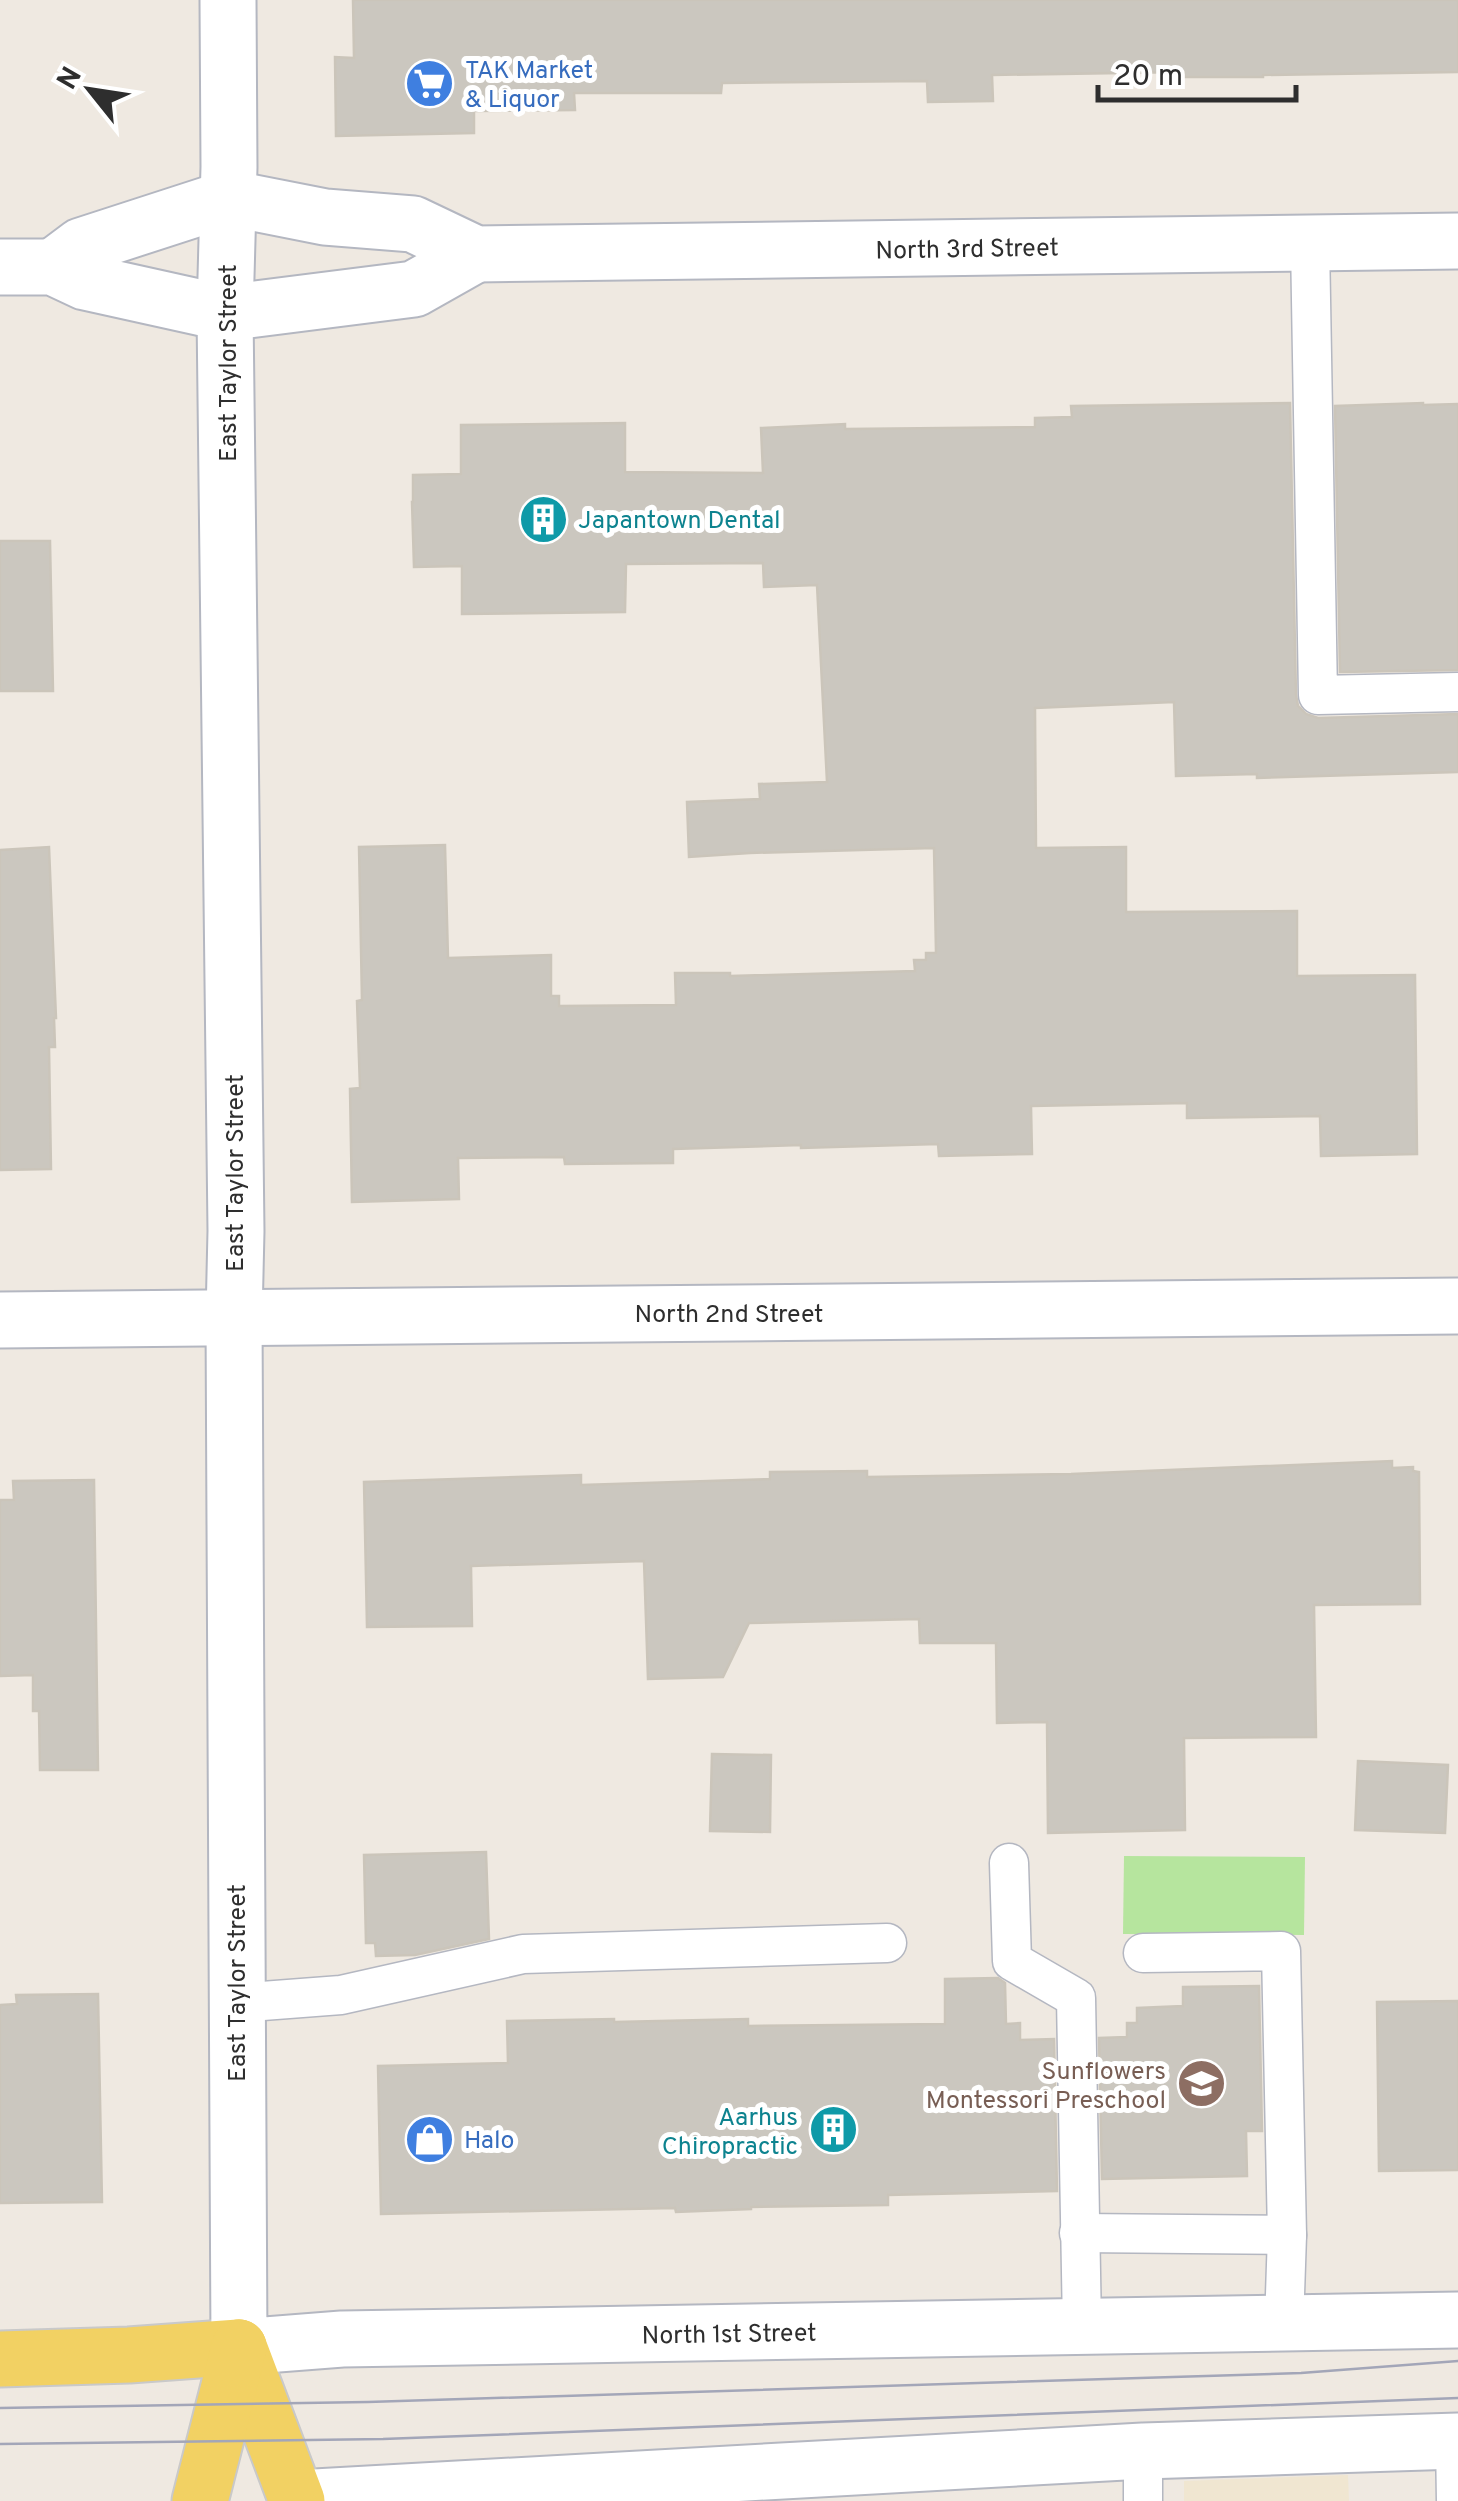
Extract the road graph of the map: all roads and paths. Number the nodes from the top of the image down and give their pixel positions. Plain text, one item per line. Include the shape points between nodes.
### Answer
1 (228, 0) edge
2 (228, 198) junction
3 (1458, 241) edge
4 (1310, 244) junction
5 (476, 254) junction
6 (26, 267) edge
7 (225, 313) junction
8 (1458, 692) edge
9 (1458, 1306) edge
10 (234, 1317) junction
11 (0, 1320) edge
12 (1009, 1864) dead end
13 (888, 1943) dead end
14 (1144, 1953) dead end
15 (236, 2003) junction
16 (1079, 2233) junction
17 (1287, 2235) junction
18 (1458, 2320) edge
19 (1284, 2324) junction
20 (1082, 2326) junction
21 (239, 2347) junction
22 (0, 2359) edge
23 (1457, 2441) edge
24 (1143, 2476) edge
25 (282, 2500) edge
26 (200, 2501) edge
27 (1456, 2501) edge

1 - 2 main road, East Taylor Street
2 - 5 main road, North 3rd Street via 325,217 413,224
2 - 6 main road, North 3rd Street
2 - 7 main road, East Taylor Street
3 - 4 main road, North 3rd Street
4 - 5 main road, North 3rd Street
4 - 8 lane via 1318,695
5 - 7 main road, North 3rd Street via 414,289
6 - 7 main road, North 3rd Street
7 - 10 main road, East Taylor Street
9 - 10 main road, North 2nd Street
10 - 11 main road, North 2nd Street
10 - 15 main road, East Taylor Street
12 - 16 lane via 1012,1962 1076,1998
13 - 15 lane via 524,1954 341,1996
14 - 17 lane via 1281,1951
15 - 21 main road, East Taylor Street
16 - 17 lane
16 - 20 lane
17 - 19 lane
18 - 19 main road, North 1st Street
19 - 20 main road, North 1st Street
20 - 21 main road, North 1st Street via 342,2339
21 - 22 main road, North 1st Street
21 - 25 main road
21 - 26 main road
23 - 24 main road
23 - 27 lane
24 - 25 main road

